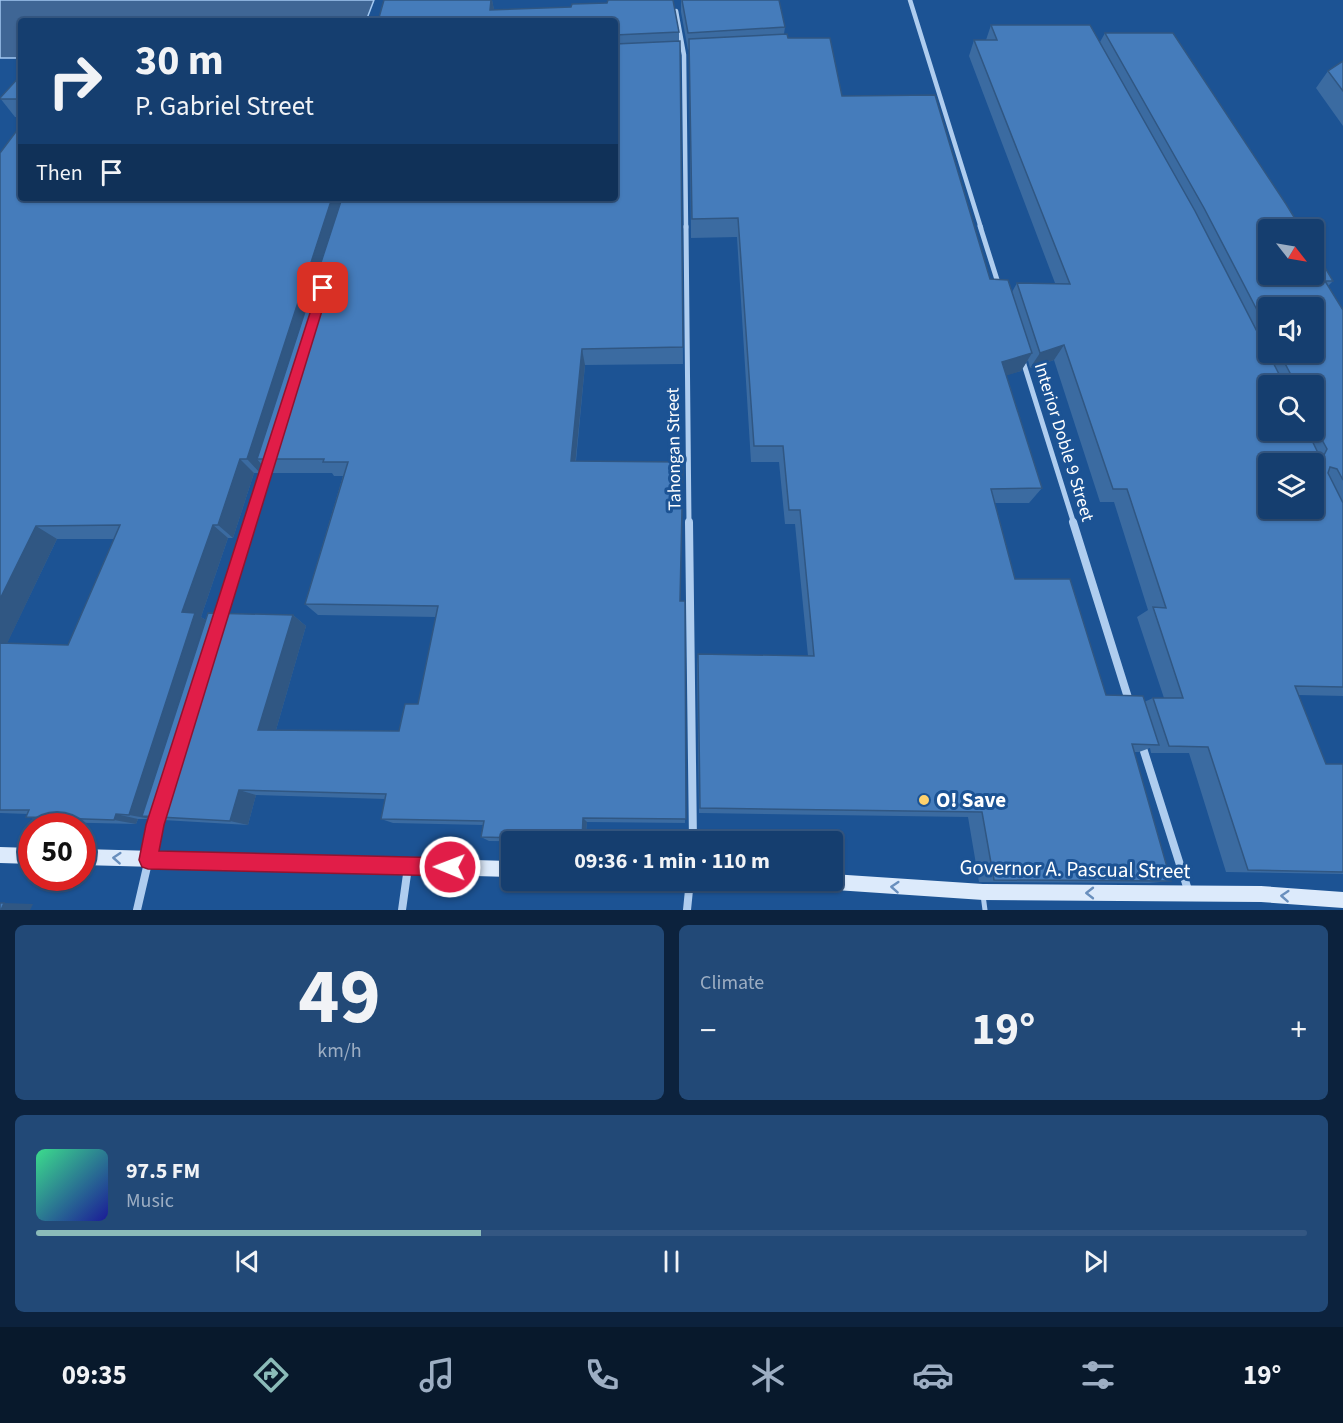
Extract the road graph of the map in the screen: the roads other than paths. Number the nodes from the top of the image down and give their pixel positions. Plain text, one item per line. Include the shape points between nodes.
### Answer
1 (910, 0) edge
2 (676, 11) edge
3 (696, 54) edge
4 (684, 55) junction
5 (673, 56) edge
6 (1003, 298) edge
7 (1021, 355) edge
8 (273, 449) edge
9 (216, 632) edge
10 (1131, 710) edge
11 (1139, 733) edge
12 (162, 803) edge
13 (693, 831) edge
14 (0, 855) edge
15 (18, 855) edge
16 (96, 858) edge
17 (148, 860) junction
18 (408, 866) junction
19 (501, 869) edge
20 (843, 883) edge
21 (689, 891) edge
22 (983, 892) junction
23 (1189, 893) junction
24 (1343, 900) edge
25 (137, 910) edge
26 (402, 910) edge
27 (687, 910) edge
28 (985, 910) edge

1 - 6 street
2 - 4 street, Tahongan Street
3 - 4 street
4 - 5 street
4 - 13 street, Tahongan Street
7 - 10 street, Interior Doble 9 Street
8 - 9 street
11 - 23 street
12 - 17 street
14 - 15 main road
17 -> 16 main road
17 - 18 main road
17 - 25 street
18 - 19 main road
18 - 26 street
22 -> 20 main road, Governor A. Pascual Street
21 - 27 street
23 -> 22 main road, Governor A. Pascual Street
22 - 28 lane
24 -> 23 main road, Governor A. Pascual Street

